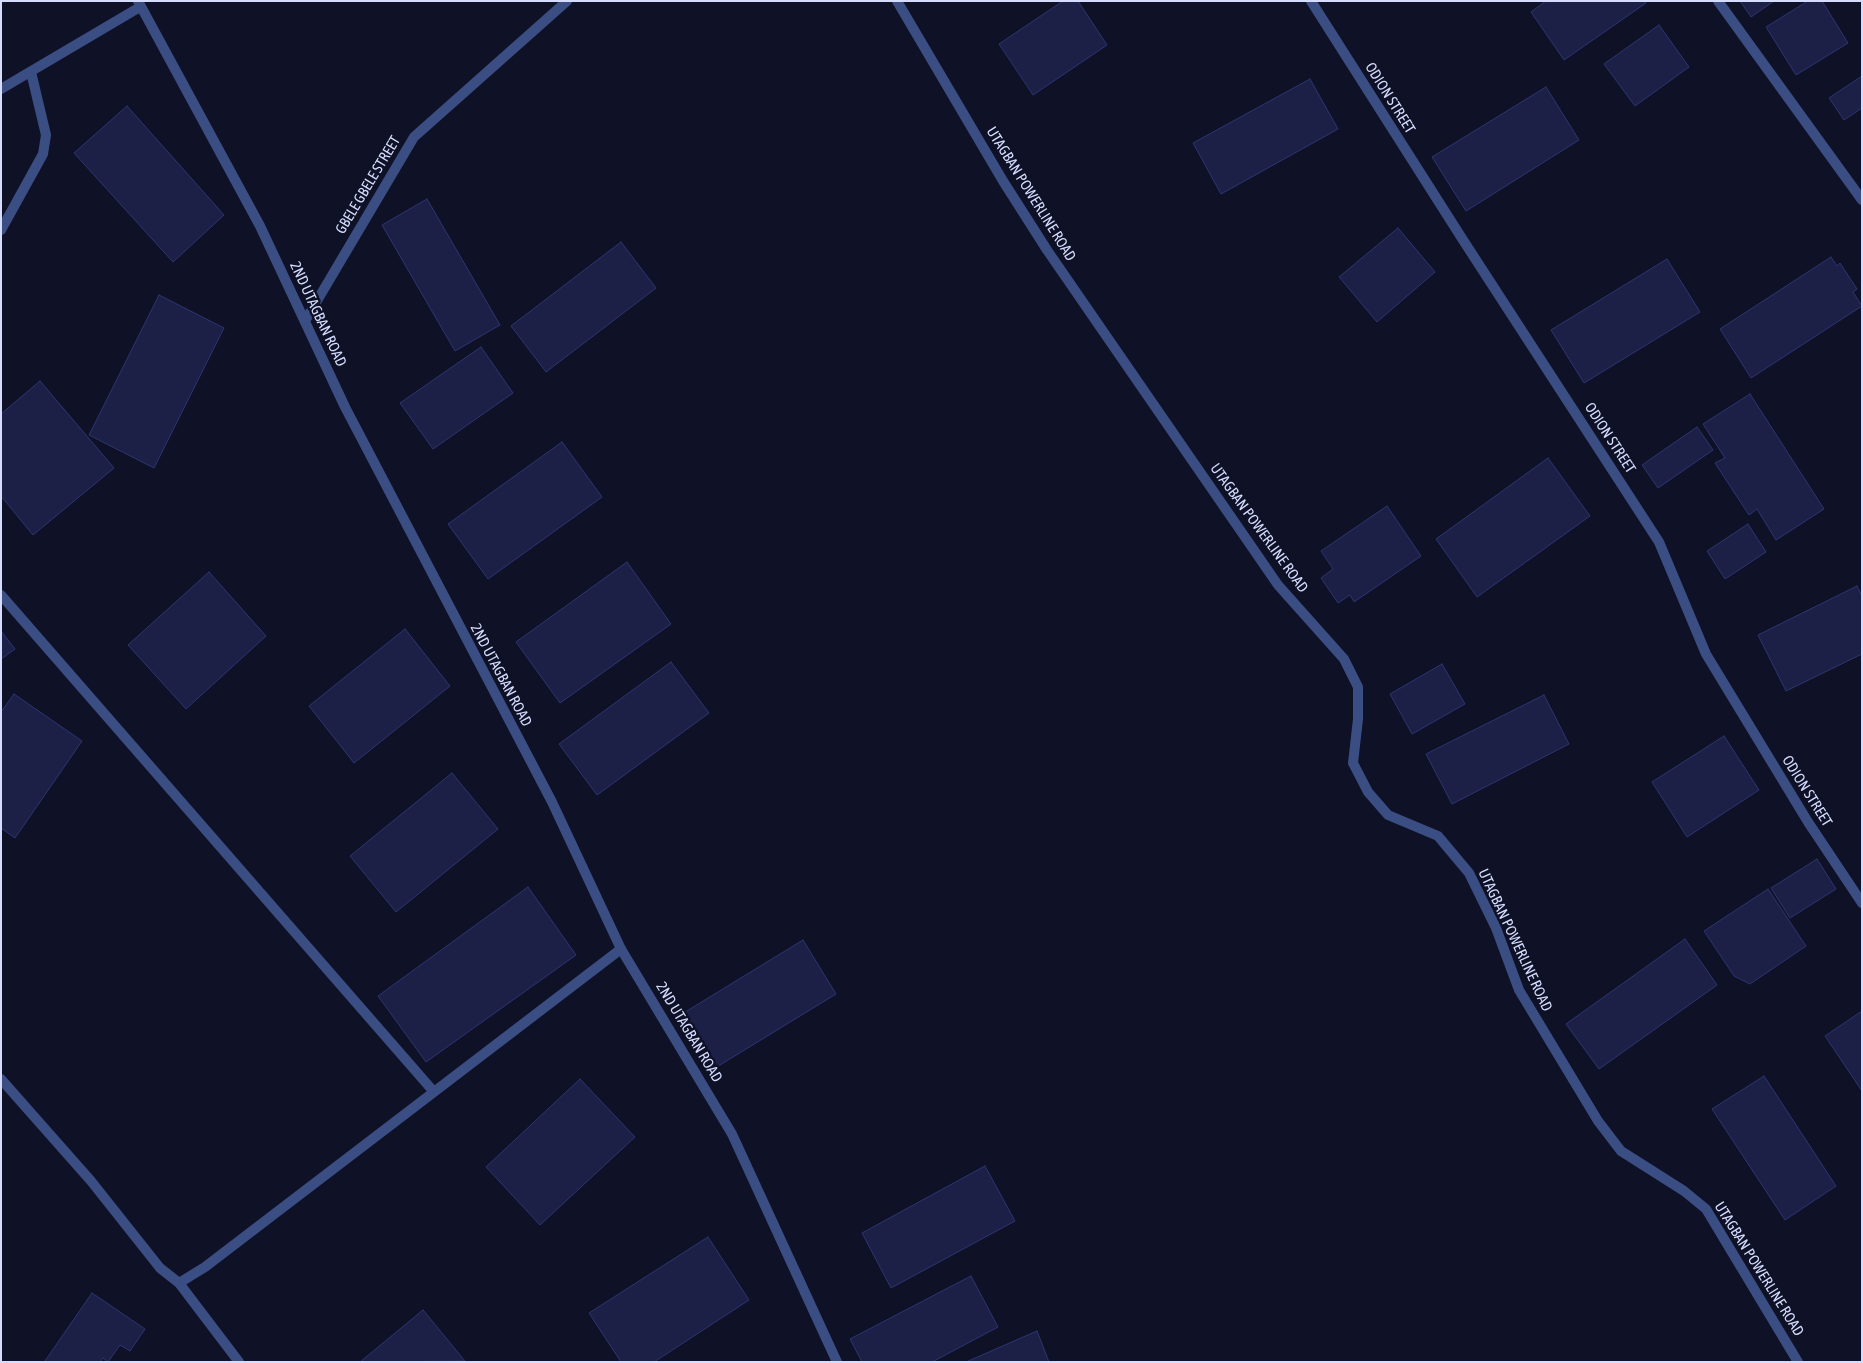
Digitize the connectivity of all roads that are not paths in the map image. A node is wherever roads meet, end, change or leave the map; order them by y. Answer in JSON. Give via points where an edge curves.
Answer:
{"nodes":[{"id":1,"x":567,"y":1,"type":"edge"},
{"id":2,"x":898,"y":1,"type":"edge"},
{"id":3,"x":1311,"y":1,"type":"edge"},
{"id":4,"x":1718,"y":1,"type":"edge"},
{"id":5,"x":139,"y":4,"type":"edge"},
{"id":6,"x":31,"y":72,"type":"junction"},
{"id":7,"x":1,"y":89,"type":"edge"},
{"id":8,"x":1862,"y":200,"type":"edge"},
{"id":9,"x":1,"y":230,"type":"edge"},
{"id":10,"x":305,"y":321,"type":"junction"},
{"id":11,"x":1,"y":595,"type":"edge"},
{"id":12,"x":1862,"y":903,"type":"edge"},
{"id":13,"x":622,"y":949,"type":"junction"},
{"id":14,"x":1,"y":1079,"type":"edge"},
{"id":15,"x":434,"y":1092,"type":"junction"},
{"id":16,"x":179,"y":1283,"type":"junction"},
{"id":17,"x":239,"y":1362,"type":"edge"},
{"id":18,"x":837,"y":1362,"type":"edge"},
{"id":19,"x":1798,"y":1362,"type":"edge"}],
"edges":[{"from":1,"to":10,"type":"street","name":"GBELE GBELE STREET","via":[[414,137]]},
{"from":2,"to":19,"type":"street","name":"UTAGBAN POWERLINE ROAD","via":[[1047,250],[1278,585],[1344,659],[1358,686],[1353,764],[1368,792],[1388,815],[1438,836],[1469,873],[1496,928],[1519,990],[1598,1121],[1621,1151],[1706,1209]]},
{"from":3,"to":12,"type":"street","name":"ODION STREET","via":[[1659,542],[1706,654],[1808,822]]},
{"from":4,"to":8,"type":"street"},
{"from":5,"to":6,"type":"street"},
{"from":5,"to":10,"type":"street","name":"2ND UTAGBAN ROAD","via":[[260,226]]},
{"from":6,"to":7,"type":"street"},
{"from":6,"to":9,"type":"street","via":[[46,136],[43,154]]},
{"from":10,"to":13,"type":"street","name":"2ND UTAGBAN ROAD","via":[[345,407],[552,802]]},
{"from":11,"to":15,"type":"street"},
{"from":13,"to":15,"type":"street"},
{"from":13,"to":18,"type":"street","name":"2ND UTAGBAN ROAD","via":[[732,1134]]},
{"from":14,"to":16,"type":"street","via":[[91,1182],[160,1268]]},
{"from":15,"to":16,"type":"street","via":[[205,1267]]},
{"from":16,"to":17,"type":"street"}]}
